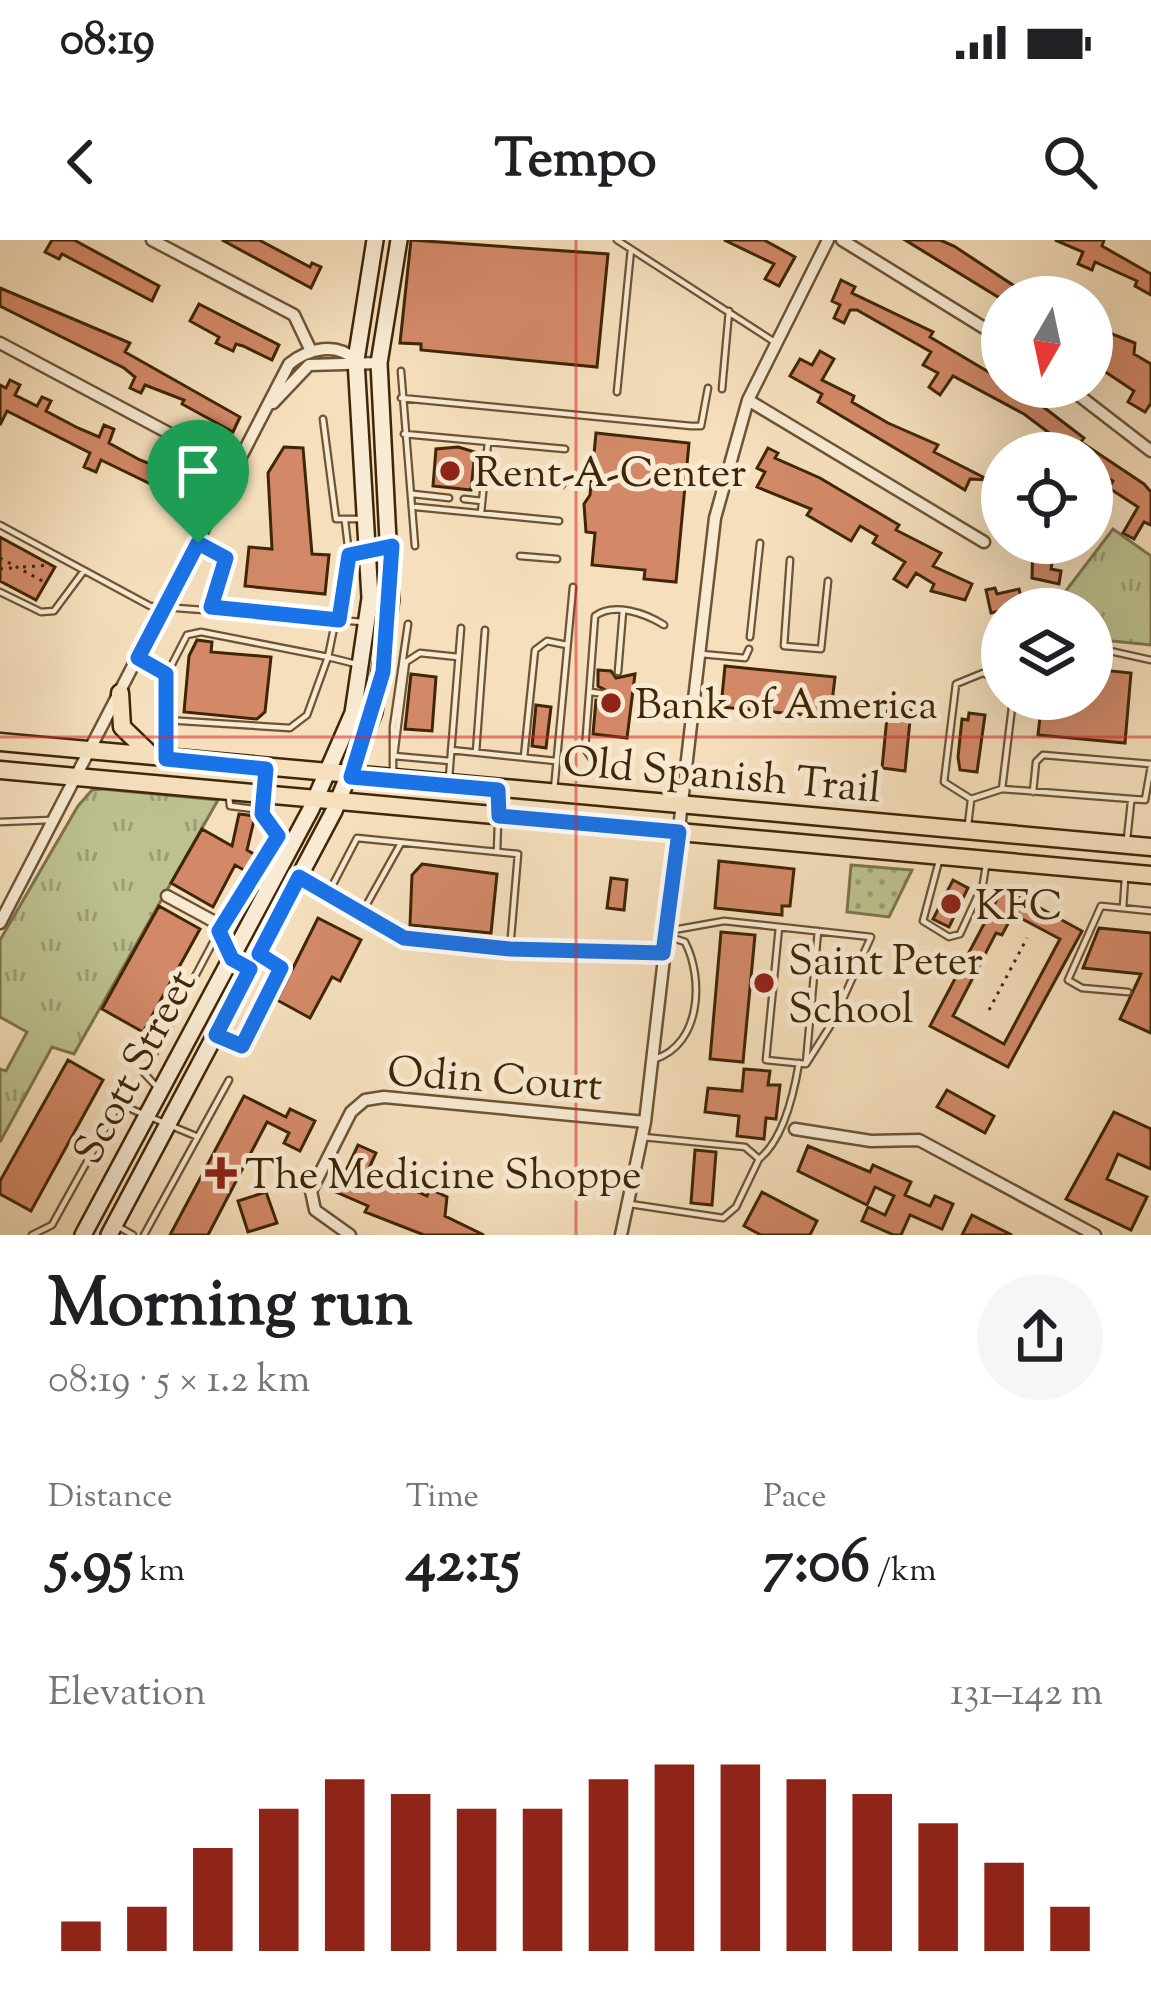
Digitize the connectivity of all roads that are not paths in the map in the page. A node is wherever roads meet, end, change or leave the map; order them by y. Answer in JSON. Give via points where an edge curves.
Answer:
{"nodes":[{"id":1,"x":152,"y":240,"type":"edge"},
{"id":2,"x":375,"y":240,"type":"edge"},
{"id":3,"x":399,"y":240,"type":"edge"},
{"id":4,"x":617,"y":240,"type":"edge"},
{"id":5,"x":828,"y":240,"type":"edge"},
{"id":6,"x":842,"y":240,"type":"edge"},
{"id":7,"x":631,"y":249,"type":"junction"},
{"id":8,"x":730,"y":311,"type":"junction"},
{"id":9,"x":981,"y":326,"type":"edge"},
{"id":10,"x":774,"y":341,"type":"junction"},
{"id":11,"x":0,"y":344,"type":"edge"},
{"id":12,"x":311,"y":351,"type":"junction"},
{"id":13,"x":356,"y":360,"type":"junction"},
{"id":14,"x":379,"y":363,"type":"junction"},
{"id":15,"x":401,"y":371,"type":"dead end"},
{"id":16,"x":708,"y":388,"type":"dead end"},
{"id":17,"x":722,"y":388,"type":"dead end"},
{"id":18,"x":617,"y":392,"type":"dead end"},
{"id":19,"x":401,"y":398,"type":"junction"},
{"id":20,"x":748,"y":400,"type":"junction"},
{"id":21,"x":273,"y":403,"type":"junction"},
{"id":22,"x":1095,"y":408,"type":"edge"},
{"id":23,"x":323,"y":419,"type":"dead end"},
{"id":24,"x":404,"y":434,"type":"junction"},
{"id":25,"x":488,"y":442,"type":"junction"},
{"id":26,"x":565,"y":449,"type":"dead end"},
{"id":27,"x":1151,"y":451,"type":"edge"},
{"id":28,"x":236,"y":470,"type":"junction"},
{"id":29,"x":485,"y":477,"type":"junction"},
{"id":30,"x":562,"y":485,"type":"dead end"},
{"id":31,"x":413,"y":494,"type":"junction"},
{"id":32,"x":449,"y":498,"type":"dead end"},
{"id":33,"x":464,"y":499,"type":"dead end"},
{"id":34,"x":483,"y":501,"type":"junction"},
{"id":35,"x":416,"y":507,"type":"junction"},
{"id":36,"x":482,"y":513,"type":"junction"},
{"id":37,"x":368,"y":518,"type":"junction"},
{"id":38,"x":345,"y":521,"type":"junction"},
{"id":39,"x":560,"y":521,"type":"dead end"},
{"id":40,"x":0,"y":525,"type":"edge"},
{"id":41,"x":981,"y":540,"type":"edge"},
{"id":42,"x":198,"y":543,"type":"junction"},
{"id":43,"x":760,"y":543,"type":"dead end"},
{"id":44,"x":392,"y":546,"type":"junction"},
{"id":45,"x":415,"y":546,"type":"dead end"},
{"id":46,"x":370,"y":553,"type":"junction"},
{"id":47,"x":349,"y":555,"type":"junction"},
{"id":48,"x":520,"y":556,"type":"dead end"},
{"id":49,"x":556,"y":559,"type":"dead end"},
{"id":50,"x":790,"y":560,"type":"dead end"},
{"id":51,"x":83,"y":572,"type":"junction"},
{"id":52,"x":828,"y":581,"type":"dead end"},
{"id":53,"x":573,"y":587,"type":"dead end"},
{"id":54,"x":0,"y":592,"type":"edge"},
{"id":55,"x":211,"y":607,"type":"junction"},
{"id":56,"x":165,"y":608,"type":"junction"},
{"id":57,"x":623,"y":611,"type":"junction"},
{"id":58,"x":339,"y":620,"type":"junction"},
{"id":59,"x":368,"y":623,"type":"junction"},
{"id":60,"x":408,"y":624,"type":"dead end"},
{"id":61,"x":664,"y":625,"type":"dead end"},
{"id":62,"x":461,"y":628,"type":"dead end"},
{"id":63,"x":485,"y":630,"type":"dead end"},
{"id":64,"x":750,"y":637,"type":"dead end"},
{"id":65,"x":568,"y":645,"type":"junction"},
{"id":66,"x":749,"y":649,"type":"dead end"},
{"id":67,"x":1113,"y":651,"type":"edge"},
{"id":68,"x":700,"y":654,"type":"junction"},
{"id":69,"x":328,"y":657,"type":"junction"},
{"id":70,"x":458,"y":657,"type":"junction"},
{"id":71,"x":138,"y":658,"type":"junction"},
{"id":72,"x":1151,"y":659,"type":"edge"},
{"id":73,"x":363,"y":666,"type":"junction"},
{"id":74,"x":618,"y":672,"type":"dead end"},
{"id":75,"x":166,"y":674,"type":"junction"},
{"id":76,"x":981,"y":675,"type":"edge"},
{"id":77,"x":590,"y":692,"type":"junction"},
{"id":78,"x":120,"y":693,"type":"junction"},
{"id":79,"x":606,"y":694,"type":"dead end"},
{"id":80,"x":166,"y":720,"type":"junction"},
{"id":81,"x":1010,"y":720,"type":"edge"},
{"id":82,"x":0,"y":742,"type":"edge"},
{"id":83,"x":451,"y":750,"type":"junction"},
{"id":84,"x":90,"y":751,"type":"junction"},
{"id":85,"x":476,"y":752,"type":"junction"},
{"id":86,"x":394,"y":756,"type":"junction"},
{"id":87,"x":524,"y":757,"type":"junction"},
{"id":88,"x":162,"y":758,"type":"junction"},
{"id":89,"x":451,"y":761,"type":"junction"},
{"id":90,"x":556,"y":761,"type":"junction"},
{"id":91,"x":595,"y":763,"type":"dead end"},
{"id":92,"x":1151,"y":765,"type":"edge"},
{"id":93,"x":266,"y":769,"type":"junction"},
{"id":94,"x":0,"y":770,"type":"edge"},
{"id":95,"x":328,"y":775,"type":"junction"},
{"id":96,"x":76,"y":776,"type":"junction"},
{"id":97,"x":351,"y":777,"type":"junction"},
{"id":98,"x":393,"y":781,"type":"junction"},
{"id":99,"x":448,"y":786,"type":"junction"},
{"id":100,"x":1002,"y":789,"type":"junction"},
{"id":101,"x":498,"y":790,"type":"junction"},
{"id":102,"x":1033,"y":792,"type":"junction"},
{"id":103,"x":553,"y":795,"type":"junction"},
{"id":104,"x":316,"y":799,"type":"junction"},
{"id":105,"x":971,"y":799,"type":"junction"},
{"id":106,"x":262,"y":802,"type":"junction"},
{"id":107,"x":339,"y":802,"type":"junction"},
{"id":108,"x":1131,"y":802,"type":"junction"},
{"id":109,"x":1148,"y":804,"type":"edge"},
{"id":110,"x":681,"y":806,"type":"junction"},
{"id":111,"x":499,"y":816,"type":"junction"},
{"id":112,"x":56,"y":820,"type":"junction"},
{"id":113,"x":0,"y":822,"type":"edge"},
{"id":114,"x":905,"y":825,"type":"junction"},
{"id":115,"x":968,"y":830,"type":"junction"},
{"id":116,"x":679,"y":832,"type":"junction"},
{"id":117,"x":1044,"y":838,"type":"junction"},
{"id":118,"x":285,"y":840,"type":"junction"},
{"id":119,"x":401,"y":843,"type":"junction"},
{"id":120,"x":1127,"y":844,"type":"junction"},
{"id":121,"x":1151,"y":847,"type":"edge"},
{"id":122,"x":497,"y":852,"type":"junction"},
{"id":123,"x":901,"y":852,"type":"junction"},
{"id":124,"x":939,"y":856,"type":"junction"},
{"id":125,"x":987,"y":859,"type":"junction"},
{"id":126,"x":1040,"y":864,"type":"junction"},
{"id":127,"x":1125,"y":872,"type":"junction"},
{"id":128,"x":1151,"y":875,"type":"edge"},
{"id":129,"x":299,"y":877,"type":"junction"},
{"id":130,"x":260,"y":888,"type":"junction"},
{"id":131,"x":328,"y":894,"type":"junction"},
{"id":132,"x":167,"y":896,"type":"dead end"},
{"id":133,"x":1123,"y":908,"type":"junction"},
{"id":134,"x":1151,"y":911,"type":"edge"},
{"id":135,"x":362,"y":913,"type":"junction"},
{"id":136,"x":0,"y":923,"type":"edge"},
{"id":137,"x":779,"y":927,"type":"junction"},
{"id":138,"x":219,"y":931,"type":"junction"},
{"id":139,"x":818,"y":931,"type":"junction"},
{"id":140,"x":666,"y":933,"type":"junction"},
{"id":141,"x":510,"y":949,"type":"junction"},
{"id":142,"x":663,"y":953,"type":"junction"},
{"id":143,"x":232,"y":959,"type":"junction"},
{"id":144,"x":255,"y":961,"type":"junction"},
{"id":145,"x":1128,"y":992,"type":"dead end"},
{"id":146,"x":216,"y":1035,"type":"junction"},
{"id":147,"x":650,"y":1061,"type":"junction"},
{"id":148,"x":802,"y":1064,"type":"junction"},
{"id":149,"x":229,"y":1080,"type":"dead end"},
{"id":150,"x":162,"y":1089,"type":"junction"},
{"id":151,"x":146,"y":1118,"type":"junction"},
{"id":152,"x":170,"y":1121,"type":"junction"},
{"id":153,"x":645,"y":1122,"type":"junction"},
{"id":154,"x":779,"y":1126,"type":"junction"},
{"id":155,"x":795,"y":1129,"type":"joint"},
{"id":156,"x":198,"y":1137,"type":"junction"},
{"id":157,"x":643,"y":1137,"type":"junction"},
{"id":158,"x":759,"y":1159,"type":"junction"},
{"id":159,"x":630,"y":1204,"type":"junction"},
{"id":160,"x":112,"y":1230,"type":"edge"},
{"id":161,"x":32,"y":1235,"type":"edge"},
{"id":162,"x":83,"y":1235,"type":"edge"},
{"id":163,"x":133,"y":1235,"type":"edge"},
{"id":164,"x":144,"y":1235,"type":"edge"},
{"id":165,"x":350,"y":1235,"type":"edge"},
{"id":166,"x":621,"y":1235,"type":"edge"},
{"id":167,"x":1095,"y":1235,"type":"edge"}],
"edges":[{"from":1,"to":12,"type":"street","via":[[294,315]]},
{"from":2,"to":13,"type":"main road","name":"Scott Street"},
{"from":3,"to":14,"type":"main road","name":"Scott Street"},
{"from":4,"to":7,"type":"lane"},
{"from":5,"to":10,"type":"street"},
{"from":6,"to":9,"type":"street"},
{"from":7,"to":8,"type":"lane"},
{"from":7,"to":18,"type":"lane"},
{"from":8,"to":10,"type":"lane"},
{"from":8,"to":17,"type":"lane"},
{"from":10,"to":20,"type":"street"},
{"from":11,"to":28,"type":"street"},
{"from":12,"to":13,"type":"street","via":[[345,350]]},
{"from":12,"to":21,"type":"street","via":[[289,364]]},
{"from":13,"to":14,"type":"street"},
{"from":13,"to":21,"type":"street","via":[[309,365]]},
{"from":13,"to":37,"type":"main road","name":"Scott Street"},
{"from":14,"to":44,"type":"main road","name":"Scott Street"},
{"from":15,"to":19,"type":"lane"},
{"from":16,"to":19,"type":"lane","via":[[700,426]]},
{"from":19,"to":24,"type":"lane"},
{"from":20,"to":41,"type":"street"},
{"from":20,"to":68,"type":"street","via":[[715,518]]},
{"from":21,"to":28,"type":"street"},
{"from":22,"to":27,"type":"street"},
{"from":23,"to":38,"type":"lane","via":[[333,508]]},
{"from":24,"to":25,"type":"lane"},
{"from":24,"to":31,"type":"lane"},
{"from":25,"to":26,"type":"lane"},
{"from":25,"to":29,"type":"lane"},
{"from":28,"to":42,"type":"street"},
{"from":29,"to":30,"type":"lane"},
{"from":29,"to":34,"type":"lane"},
{"from":31,"to":32,"type":"lane"},
{"from":31,"to":35,"type":"lane"},
{"from":33,"to":34,"type":"lane"},
{"from":34,"to":36,"type":"lane"},
{"from":35,"to":36,"type":"lane"},
{"from":35,"to":45,"type":"lane"},
{"from":36,"to":39,"type":"lane"},
{"from":37,"to":38,"type":"lane"},
{"from":37,"to":46,"type":"main road","name":"Scott Street"},
{"from":38,"to":47,"type":"lane"},
{"from":40,"to":51,"type":"lane"},
{"from":42,"to":55,"type":"lane","via":[[226,558]]},
{"from":42,"to":56,"type":"street"},
{"from":43,"to":64,"type":"lane"},
{"from":44,"to":46,"type":"main road"},
{"from":44,"to":97,"type":"main road","name":"Scott Street","via":[[383,672]]},
{"from":46,"to":47,"type":"lane"},
{"from":46,"to":59,"type":"main road","name":"Scott Street"},
{"from":47,"to":58,"type":"lane"},
{"from":48,"to":49,"type":"lane"},
{"from":50,"to":52,"type":"lane","via":[[784,646],[821,649]]},
{"from":51,"to":54,"type":"lane","via":[[54,611]]},
{"from":51,"to":56,"type":"lane"},
{"from":53,"to":65,"type":"lane"},
{"from":55,"to":56,"type":"lane"},
{"from":55,"to":58,"type":"lane"},
{"from":56,"to":71,"type":"street"},
{"from":57,"to":61,"type":"lane"},
{"from":57,"to":74,"type":"lane"},
{"from":57,"to":77,"type":"lane","via":[[596,616]]},
{"from":58,"to":59,"type":"lane"},
{"from":58,"to":69,"type":"lane"},
{"from":59,"to":73,"type":"main road","name":"Scott Street"},
{"from":60,"to":86,"type":"lane"},
{"from":62,"to":70,"type":"lane"},
{"from":63,"to":85,"type":"lane"},
{"from":65,"to":87,"type":"lane","via":[[547,641],[535,650]]},
{"from":65,"to":90,"type":"lane"},
{"from":66,"to":68,"type":"lane","via":[[745,658]]},
{"from":67,"to":72,"type":"lane"},
{"from":68,"to":110,"type":"street"},
{"from":69,"to":73,"type":"lane"},
{"from":69,"to":75,"type":"lane","via":[[201,632],[179,642]]},
{"from":69,"to":80,"type":"lane","via":[[308,715],[290,728]]},
{"from":70,"to":83,"type":"lane"},
{"from":70,"to":86,"type":"lane","via":[[421,653],[406,662]]},
{"from":71,"to":75,"type":"lane"},
{"from":71,"to":78,"type":"street"},
{"from":73,"to":95,"type":"main road","name":"Scott Street"},
{"from":75,"to":80,"type":"lane"},
{"from":76,"to":105,"type":"lane","via":[[956,684],[944,782]]},
{"from":77,"to":79,"type":"lane"},
{"from":77,"to":91,"type":"lane","via":[[585,748]]},
{"from":78,"to":84,"type":"street"},
{"from":78,"to":88,"type":"main road","via":[[127,737]]},
{"from":80,"to":88,"type":"lane"},
{"from":81,"to":100,"type":"lane"},
{"from":82,"to":84,"type":"main road","name":"Old Spanish Trail"},
{"from":83,"to":85,"type":"lane"},
{"from":83,"to":89,"type":"lane"},
{"from":84,"to":88,"type":"main road","name":"Old Spanish Trail"},
{"from":84,"to":96,"type":"street"},
{"from":85,"to":87,"type":"lane"},
{"from":86,"to":89,"type":"lane"},
{"from":86,"to":98,"type":"lane"},
{"from":87,"to":90,"type":"lane"},
{"from":88,"to":93,"type":"main road","name":"Old Spanish Trail"},
{"from":89,"to":99,"type":"lane"},
{"from":90,"to":103,"type":"lane"},
{"from":92,"to":102,"type":"lane","via":[[1043,755]]},
{"from":92,"to":109,"type":"lane"},
{"from":93,"to":95,"type":"main road","name":"Old Spanish Trail"},
{"from":93,"to":106,"type":"lane"},
{"from":94,"to":96,"type":"main road","name":"Old Spanish Trail"},
{"from":95,"to":97,"type":"main road","name":"Old Spanish Trail"},
{"from":95,"to":104,"type":"main road","name":"Scott Street"},
{"from":96,"to":106,"type":"main road","name":"Old Spanish Trail","via":[[230,791]]},
{"from":96,"to":112,"type":"street"},
{"from":97,"to":98,"type":"main road","name":"Old Spanish Trail"},
{"from":97,"to":107,"type":"main road","name":"Scott Street"},
{"from":98,"to":99,"type":"main road","name":"Old Spanish Trail"},
{"from":99,"to":101,"type":"main road","name":"Old Spanish Trail"},
{"from":100,"to":102,"type":"lane"},
{"from":100,"to":105,"type":"lane"},
{"from":101,"to":103,"type":"main road","name":"Old Spanish Trail"},
{"from":101,"to":111,"type":"main road"},
{"from":102,"to":108,"type":"lane"},
{"from":103,"to":110,"type":"main road","name":"Old Spanish Trail"},
{"from":104,"to":106,"type":"main road","name":"Old Spanish Trail"},
{"from":104,"to":107,"type":"main road","name":"Old Spanish Trail"},
{"from":104,"to":118,"type":"main road","name":"Scott Street"},
{"from":105,"to":115,"type":"lane"},
{"from":106,"to":118,"type":"lane"},
{"from":107,"to":111,"type":"main road","name":"Old Spanish Trail"},
{"from":107,"to":129,"type":"main road","name":"Scott Street"},
{"from":108,"to":109,"type":"lane"},
{"from":108,"to":120,"type":"lane"},
{"from":110,"to":114,"type":"main road","name":"Old Spanish Trail"},
{"from":110,"to":116,"type":"street"},
{"from":111,"to":116,"type":"main road","name":"Old Spanish Trail"},
{"from":111,"to":122,"type":"lane"},
{"from":112,"to":113,"type":"lane"},
{"from":112,"to":136,"type":"street"},
{"from":114,"to":115,"type":"main road","name":"Old Spanish Trail"},
{"from":114,"to":123,"type":"main road"},
{"from":115,"to":117,"type":"main road","name":"Old Spanish Trail"},
{"from":116,"to":123,"type":"main road","name":"Old Spanish Trail"},
{"from":116,"to":140,"type":"street"},
{"from":117,"to":120,"type":"main road","name":"Old Spanish Trail"},
{"from":117,"to":126,"type":"main road"},
{"from":118,"to":130,"type":"main road","name":"Scott Street"},
{"from":119,"to":122,"type":"lane"},
{"from":119,"to":131,"type":"lane","via":[[357,838]]},
{"from":119,"to":135,"type":"lane"},
{"from":120,"to":121,"type":"main road","name":"Old Spanish Trail"},
{"from":120,"to":127,"type":"main road"},
{"from":122,"to":141,"type":"lane","via":[[518,854]]},
{"from":123,"to":124,"type":"main road","name":"Old Spanish Trail"},
{"from":124,"to":125,"type":"main road","name":"Old Spanish Trail"},
{"from":124,"to":125,"type":"lane","via":[[923,921],[950,937],[960,934]]},
{"from":125,"to":126,"type":"main road","name":"Old Spanish Trail"},
{"from":126,"to":127,"type":"main road","name":"Old Spanish Trail"},
{"from":127,"to":128,"type":"main road","name":"Old Spanish Trail"},
{"from":127,"to":133,"type":"lane"},
{"from":129,"to":131,"type":"lane"},
{"from":129,"to":144,"type":"main road","name":"Scott Street"},
{"from":130,"to":138,"type":"lane"},
{"from":130,"to":143,"type":"main road","name":"Scott Street"},
{"from":131,"to":135,"type":"lane"},
{"from":132,"to":138,"type":"street"},
{"from":133,"to":134,"type":"lane"},
{"from":133,"to":145,"type":"lane","via":[[1101,906],[1069,980]]},
{"from":135,"to":141,"type":"lane","via":[[404,938]]},
{"from":137,"to":139,"type":"lane"},
{"from":137,"to":140,"type":"lane","via":[[708,920]]},
{"from":137,"to":148,"type":"lane","via":[[766,1060]]},
{"from":138,"to":143,"type":"street"},
{"from":138,"to":150,"type":"lane","via":[[144,1073]]},
{"from":139,"to":148,"type":"lane"},
{"from":139,"to":148,"type":"lane","via":[[871,937],[832,1023]]},
{"from":140,"to":142,"type":"street"},
{"from":140,"to":147,"type":"lane","via":[[685,942],[694,959],[696,1003],[680,1043]]},
{"from":141,"to":142,"type":"lane"},
{"from":142,"to":147,"type":"street"},
{"from":143,"to":144,"type":"main road"},
{"from":143,"to":150,"type":"main road","name":"Scott Street"},
{"from":144,"to":146,"type":"main road","name":"Scott Street"},
{"from":144,"to":146,"type":"lane","via":[[281,968],[242,1046]]},
{"from":146,"to":152,"type":"main road","name":"Scott Street"},
{"from":147,"to":153,"type":"street"},
{"from":148,"to":154,"type":"lane"},
{"from":149,"to":156,"type":"lane"},
{"from":150,"to":151,"type":"main road","name":"Scott Street"},
{"from":151,"to":152,"type":"lane"},
{"from":151,"to":161,"type":"lane","via":[[119,1104],[52,1225]]},
{"from":151,"to":162,"type":"main road","name":"Scott Street"},
{"from":152,"to":156,"type":"lane"},
{"from":152,"to":160,"type":"main road","name":"Scott Street"},
{"from":153,"to":157,"type":"street"},
{"from":153,"to":165,"type":"street","name":"Odin Court","via":[[365,1100],[311,1191],[315,1210]]},
{"from":154,"to":155,"type":"lane"},
{"from":154,"to":158,"type":"lane"},
{"from":155,"to":167,"type":"street","via":[[919,1140]]},
{"from":156,"to":164,"type":"lane"},
{"from":157,"to":158,"type":"lane","via":[[749,1148]]},
{"from":157,"to":159,"type":"street"},
{"from":158,"to":159,"type":"lane","via":[[723,1218]]},
{"from":159,"to":166,"type":"street"},
{"from":160,"to":163,"type":"lane"}]}
